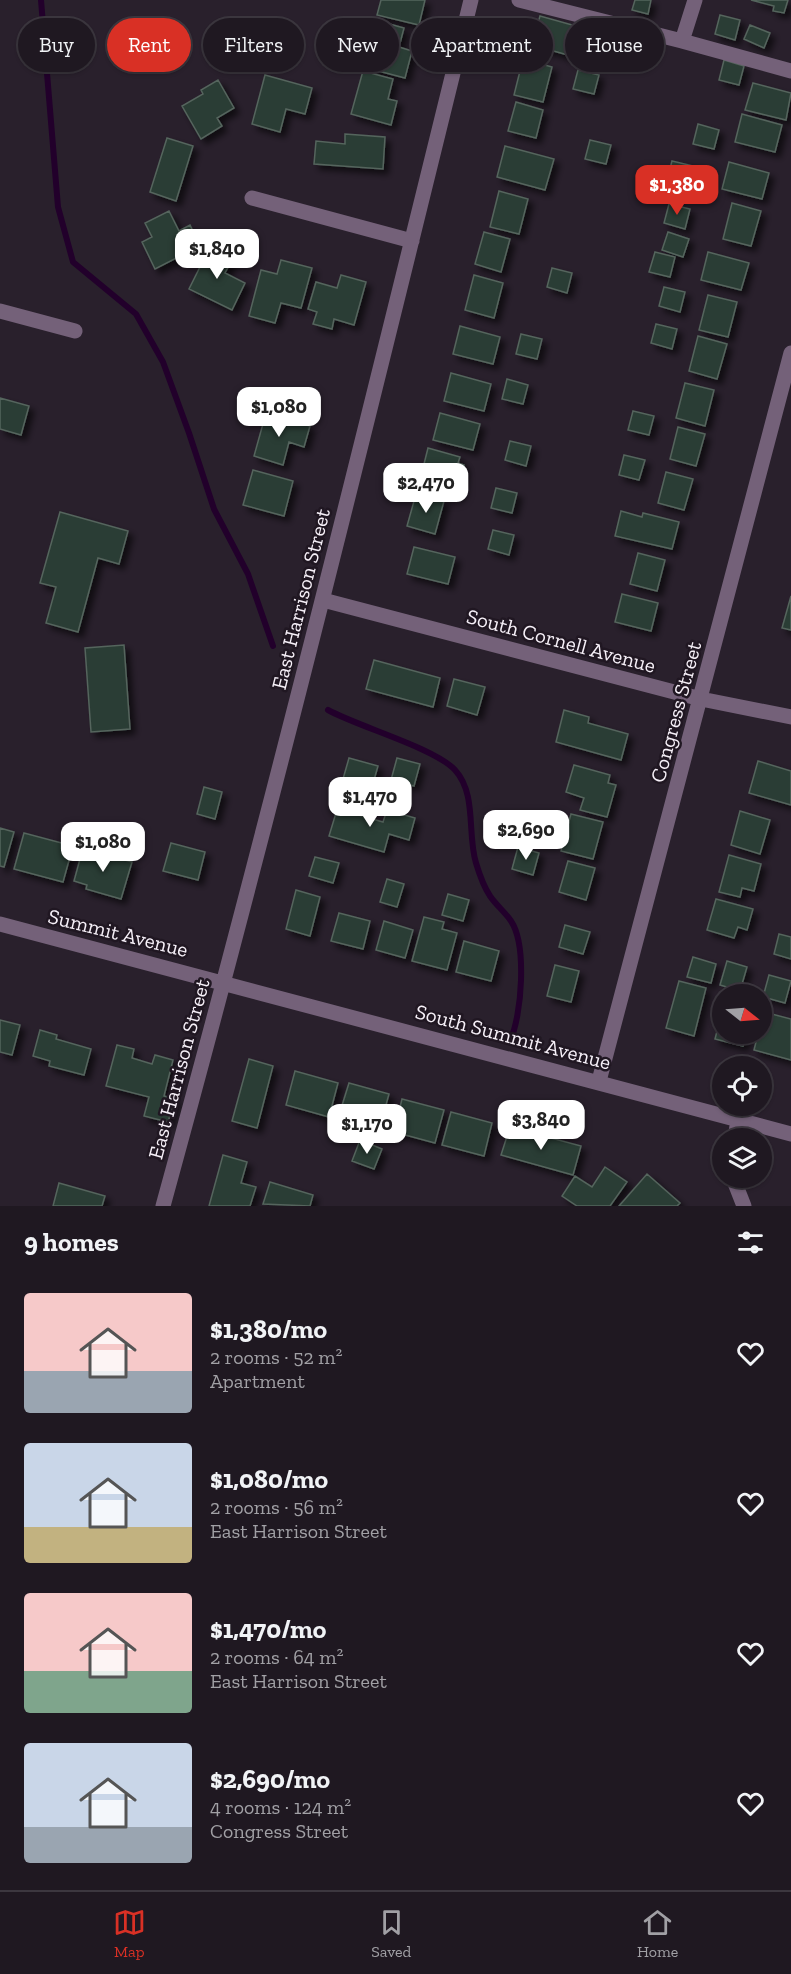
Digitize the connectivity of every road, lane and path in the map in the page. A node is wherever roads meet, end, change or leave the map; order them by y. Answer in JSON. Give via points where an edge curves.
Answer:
{"nodes":[{"id":1,"x":471,"y":0,"type":"edge"},
{"id":2,"x":519,"y":0,"type":"edge"},
{"id":3,"x":695,"y":0,"type":"edge"},
{"id":4,"x":682,"y":40,"type":"junction"},
{"id":5,"x":791,"y":71,"type":"edge"},
{"id":6,"x":252,"y":198,"type":"dead end"},
{"id":7,"x":412,"y":241,"type":"junction"},
{"id":8,"x":0,"y":311,"type":"edge"},
{"id":9,"x":75,"y":331,"type":"dead end"},
{"id":10,"x":791,"y":352,"type":"edge"},
{"id":11,"x":322,"y":600,"type":"junction"},
{"id":12,"x":701,"y":699,"type":"junction"},
{"id":13,"x":791,"y":717,"type":"edge"},
{"id":14,"x":0,"y":924,"type":"edge"},
{"id":15,"x":225,"y":982,"type":"junction"},
{"id":16,"x":599,"y":1081,"type":"junction"},
{"id":17,"x":738,"y":1120,"type":"junction"},
{"id":18,"x":737,"y":1128,"type":"edge"},
{"id":19,"x":791,"y":1134,"type":"edge"},
{"id":20,"x":737,"y":1188,"type":"edge"},
{"id":21,"x":163,"y":1206,"type":"edge"},
{"id":22,"x":744,"y":1206,"type":"edge"}],
"edges":[{"from":1,"to":7,"type":"street","name":"East Harrison Street"},
{"from":2,"to":4,"type":"street"},
{"from":3,"to":4,"type":"street"},
{"from":4,"to":5,"type":"street"},
{"from":6,"to":7,"type":"street"},
{"from":7,"to":11,"type":"street","name":"East Harrison Street"},
{"from":8,"to":9,"type":"street"},
{"from":10,"to":12,"type":"street","name":"Congress Street"},
{"from":11,"to":12,"type":"street","name":"South Cornell Avenue"},
{"from":11,"to":15,"type":"street","name":"East Harrison Street"},
{"from":12,"to":13,"type":"street","name":"South Cornell Avenue"},
{"from":12,"to":16,"type":"street","name":"Congress Street"},
{"from":14,"to":15,"type":"street","name":"Summit Avenue"},
{"from":15,"to":16,"type":"street","name":"South Summit Avenue"},
{"from":15,"to":21,"type":"street","name":"East Harrison Street"},
{"from":16,"to":17,"type":"street","name":"South Summit Avenue"},
{"from":17,"to":18,"type":"street"},
{"from":17,"to":19,"type":"street","name":"South Summit Avenue"},
{"from":20,"to":22,"type":"street"}]}
